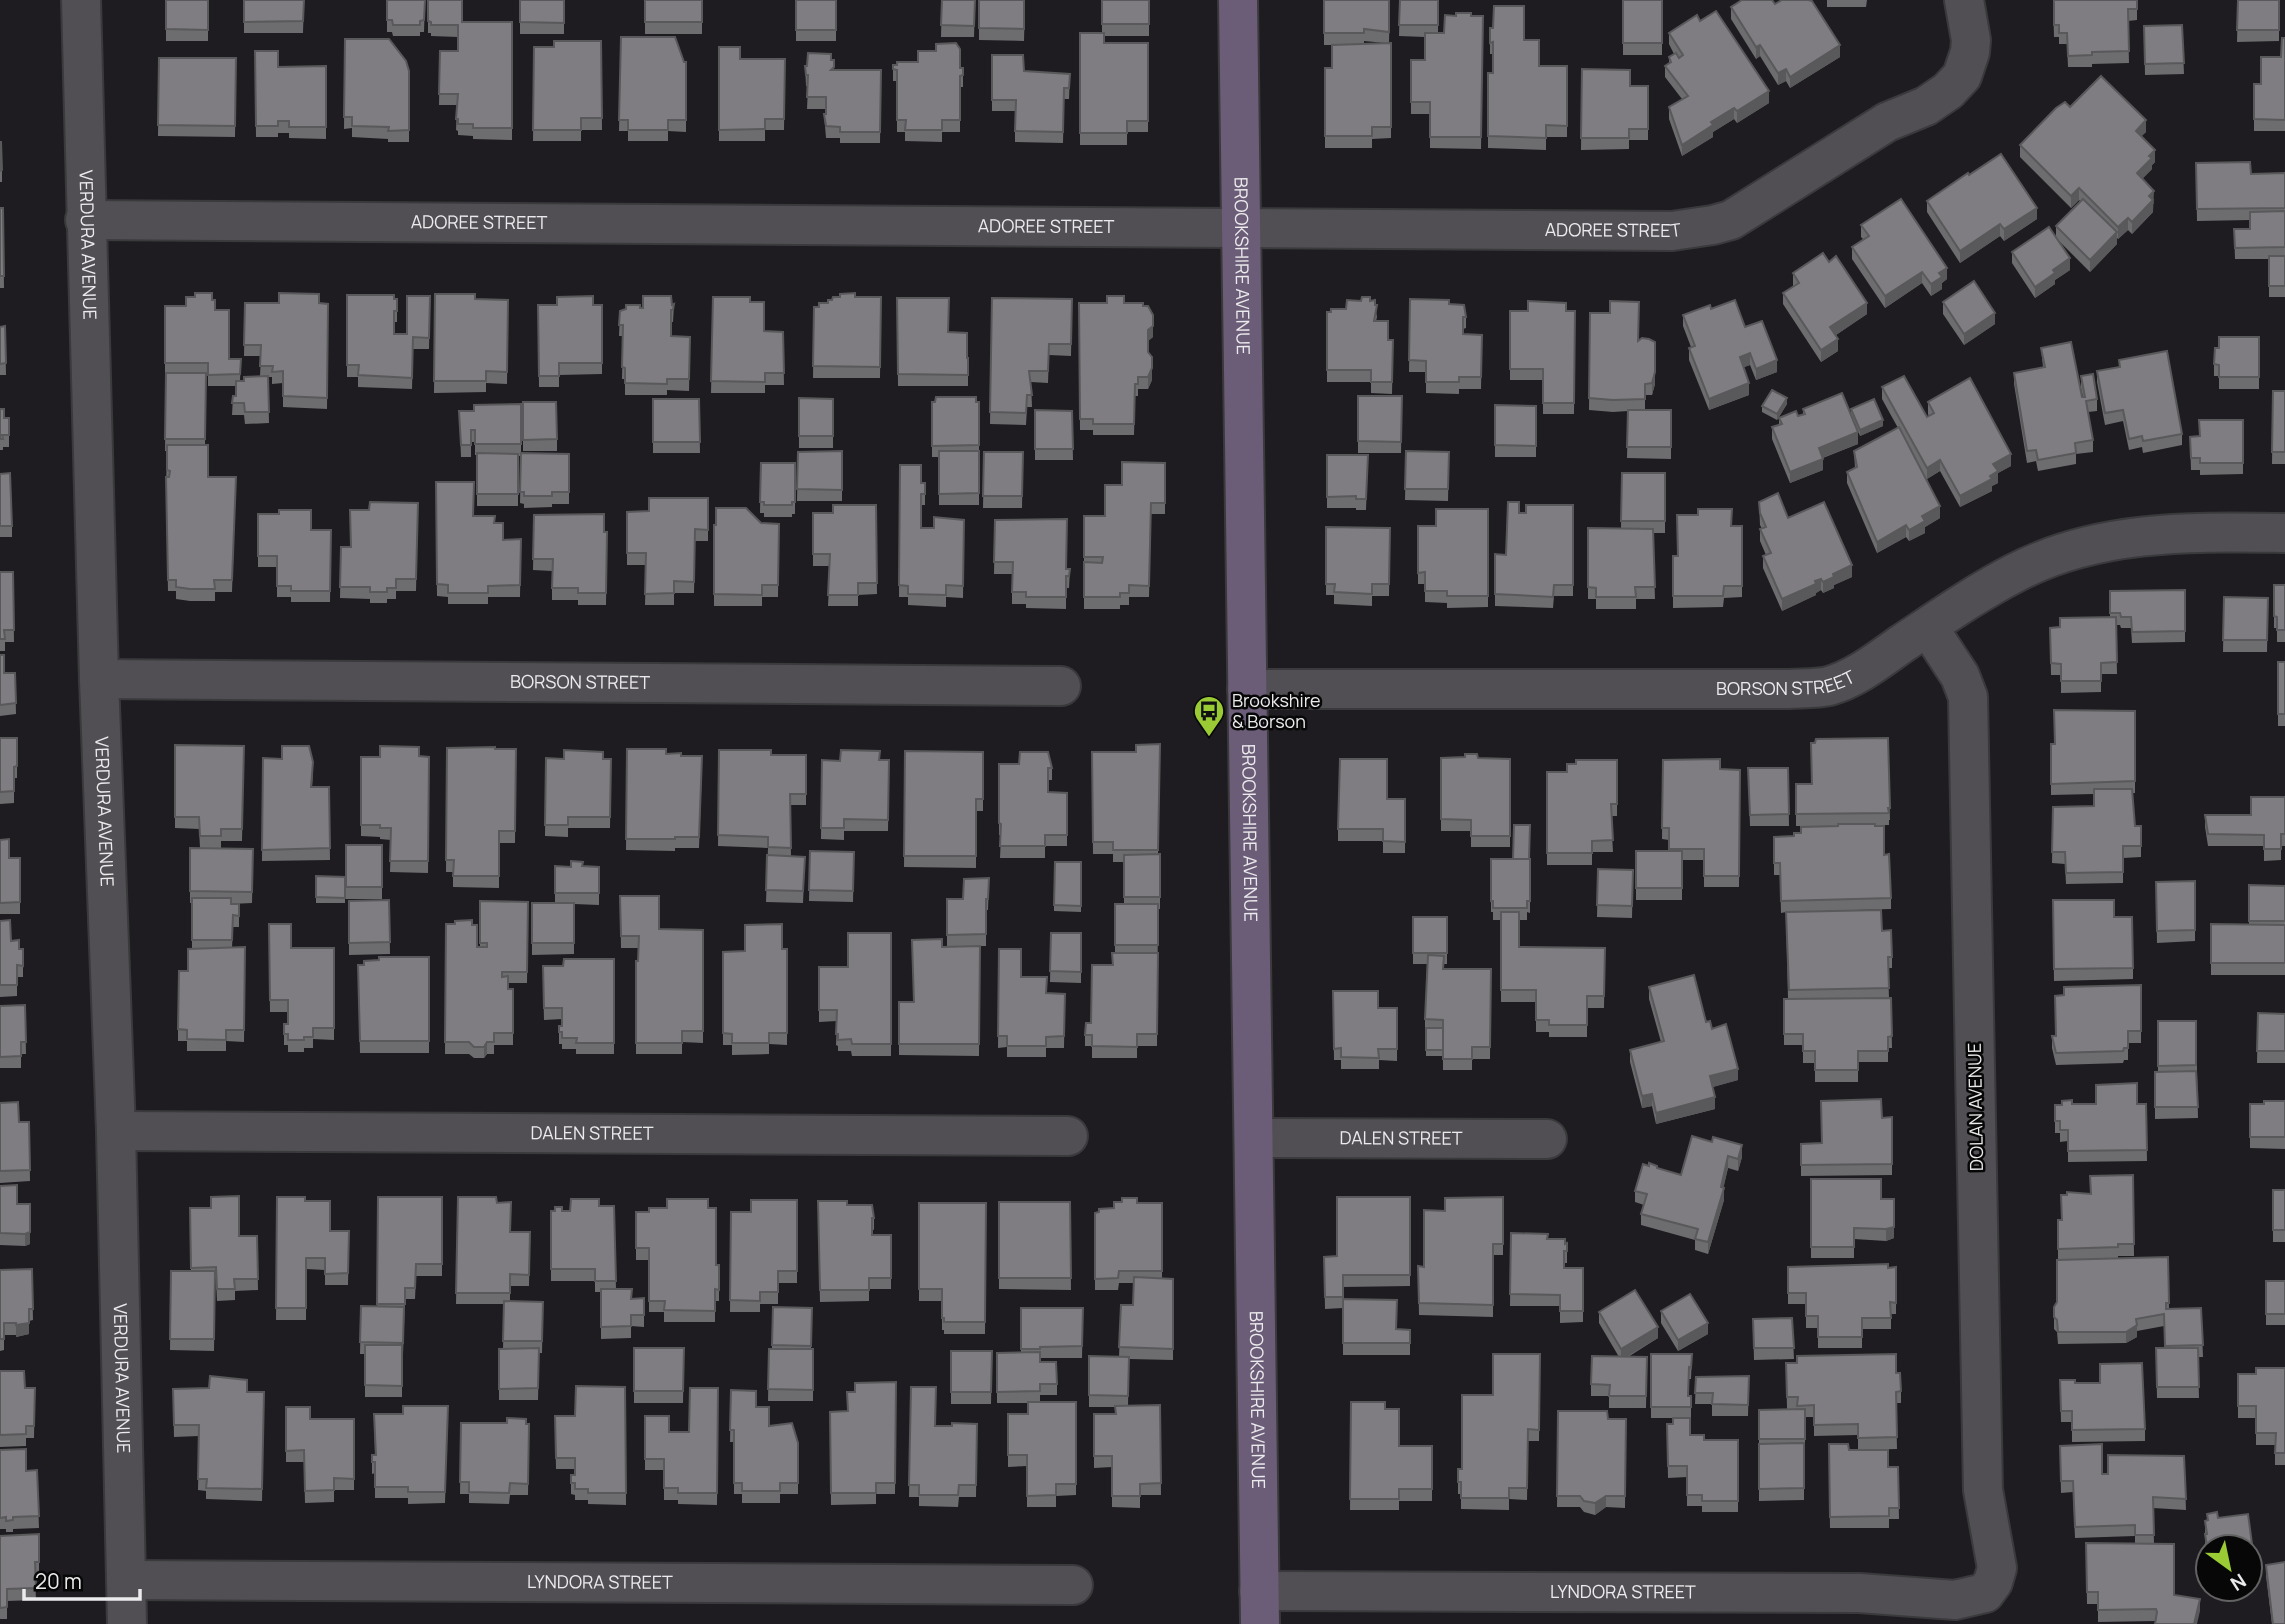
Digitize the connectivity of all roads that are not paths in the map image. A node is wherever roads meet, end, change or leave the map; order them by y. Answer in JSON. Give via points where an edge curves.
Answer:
{"nodes":[{"id":1,"x":81,"y":0,"type":"edge"},
{"id":2,"x":1238,"y":0,"type":"edge"},
{"id":3,"x":1964,"y":0,"type":"edge"},
{"id":4,"x":85,"y":220,"type":"junction"},
{"id":5,"x":1243,"y":228,"type":"junction"},
{"id":6,"x":2285,"y":533,"type":"edge"},
{"id":7,"x":1928,"y":627,"type":"junction"},
{"id":8,"x":99,"y":679,"type":"junction"},
{"id":9,"x":1061,"y":686,"type":"dead end"},
{"id":10,"x":1247,"y":689,"type":"junction"},
{"id":11,"x":116,"y":1130,"type":"junction"},
{"id":12,"x":1068,"y":1136,"type":"dead end"},
{"id":13,"x":1254,"y":1138,"type":"junction"},
{"id":14,"x":1547,"y":1139,"type":"dead end"},
{"id":15,"x":126,"y":1580,"type":"junction"},
{"id":16,"x":1073,"y":1585,"type":"dead end"},
{"id":17,"x":1984,"y":1593,"type":"joint"},
{"id":18,"x":1260,"y":1607,"type":"edge"},
{"id":19,"x":127,"y":1624,"type":"edge"}],
"edges":[{"from":1,"to":4,"type":"street","name":"VERDURA AVENUE"},
{"from":2,"to":5,"type":"street","name":"BROOKSHIRE AVENUE"},
{"from":3,"to":5,"type":"street","name":"ADOREE STREET","via":[[1971,40],[1968,64],[1937,100],[1887,122],[1747,212],[1713,225],[1672,231]]},
{"from":4,"to":5,"type":"street","name":"ADOREE STREET"},
{"from":4,"to":8,"type":"street","name":"VERDURA AVENUE"},
{"from":5,"to":10,"type":"street","name":"BROOKSHIRE AVENUE"},
{"from":6,"to":7,"type":"street","name":"BORSON STREET","via":[[2192,532],[2095,544],[2015,573]]},
{"from":7,"to":10,"type":"street","name":"BORSON STREET","via":[[1860,672],[1828,686]]},
{"from":7,"to":17,"type":"street","name":"DOLAN AVENUE","via":[[1968,697],[1983,1490],[1997,1568]]},
{"from":8,"to":9,"type":"street","name":"BORSON STREET"},
{"from":8,"to":11,"type":"street","name":"VERDURA AVENUE"},
{"from":10,"to":13,"type":"street","name":"BROOKSHIRE AVENUE"},
{"from":11,"to":12,"type":"street","name":"DALEN STREET"},
{"from":11,"to":15,"type":"street","name":"VERDURA AVENUE"},
{"from":13,"to":14,"type":"street","name":"DALEN STREET"},
{"from":13,"to":18,"type":"street","name":"BROOKSHIRE AVENUE"},
{"from":15,"to":16,"type":"street","name":"LYNDORA STREET"},
{"from":15,"to":19,"type":"street","name":"VERDURA AVENUE"},
{"from":17,"to":18,"type":"street","name":"LYNDORA STREET","via":[[1940,1600],[1859,1593]]}]}
